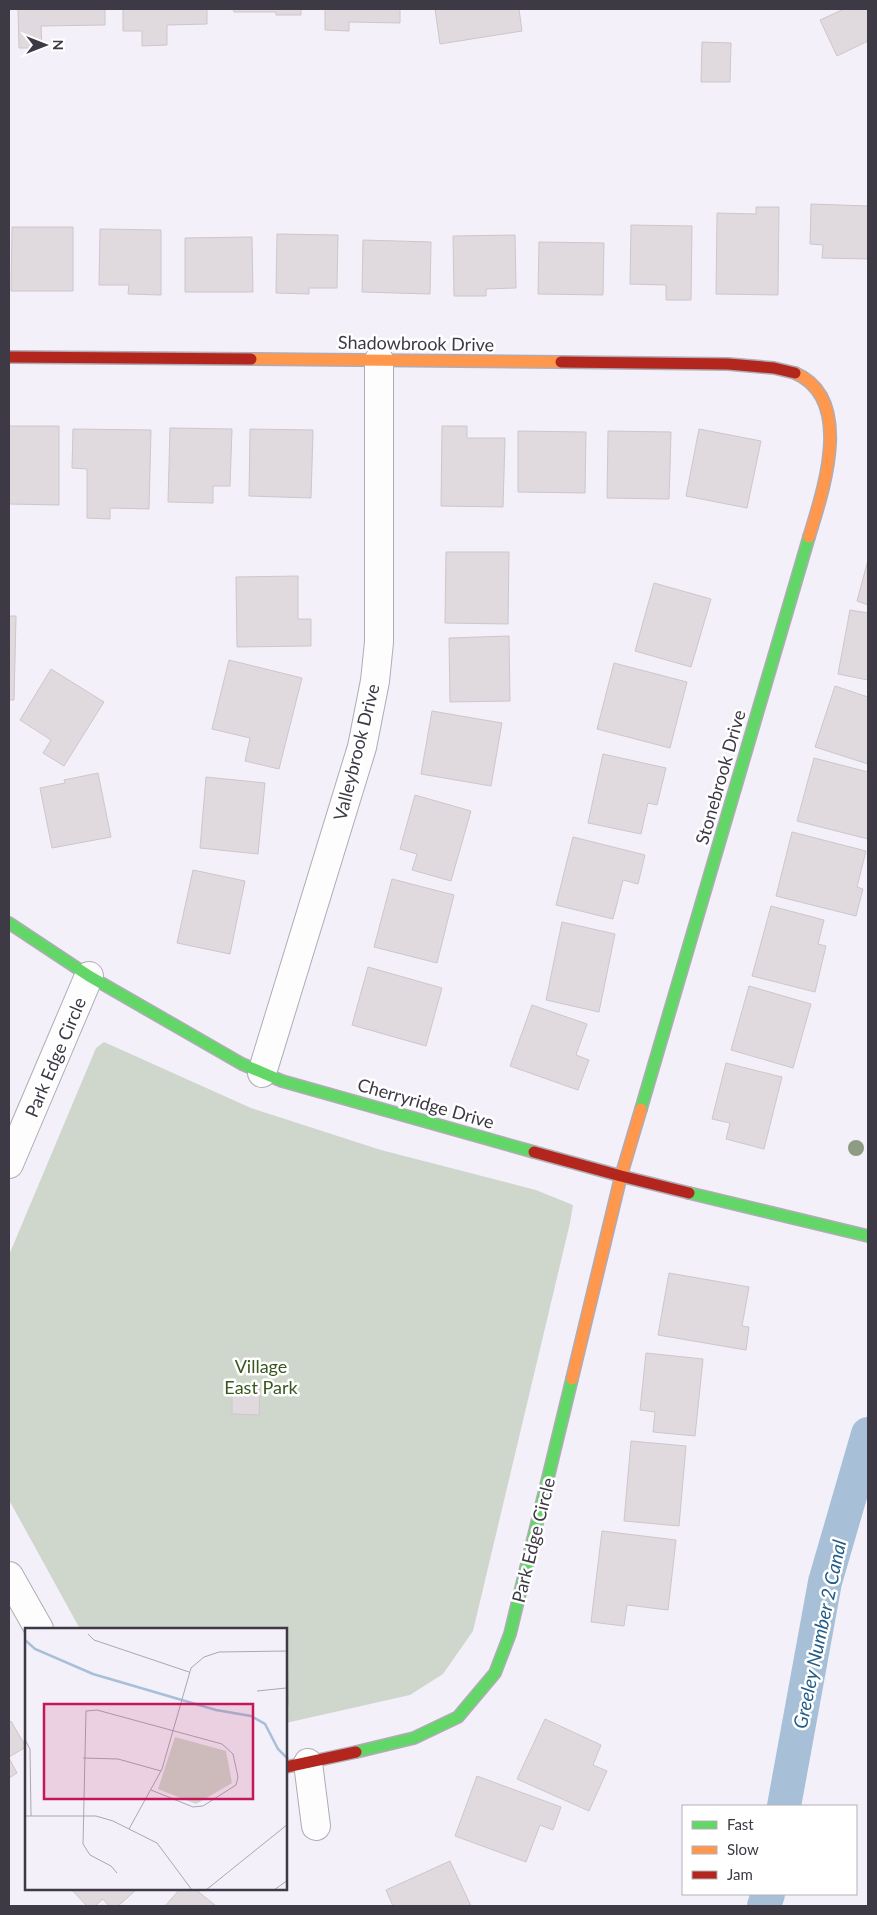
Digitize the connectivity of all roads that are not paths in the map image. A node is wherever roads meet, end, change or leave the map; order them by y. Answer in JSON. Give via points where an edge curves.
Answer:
{"nodes":[{"id":1,"x":9,"y":357,"type":"edge"},
{"id":2,"x":379,"y":360,"type":"junction"},
{"id":3,"x":817,"y":388,"type":"joint"},
{"id":4,"x":9,"y":923,"type":"edge"},
{"id":5,"x":90,"y":976,"type":"junction"},
{"id":6,"x":262,"y":1073,"type":"junction"},
{"id":7,"x":9,"y":1164,"type":"edge"},
{"id":8,"x":621,"y":1176,"type":"junction"},
{"id":9,"x":868,"y":1236,"type":"edge"},
{"id":10,"x":9,"y":1576,"type":"edge"},
{"id":11,"x":38,"y":1628,"type":"edge"},
{"id":12,"x":297,"y":1765,"type":"edge"},
{"id":13,"x":316,"y":1826,"type":"dead end"}],
"edges":[{"from":1,"to":2,"type":"street","name":"Shadowbrook Drive"},
{"from":2,"to":3,"type":"street","name":"Shadowbrook Drive","via":[[728,364],[800,374]]},
{"from":2,"to":6,"type":"street","name":"Valleybrook Drive","via":[[379,642],[376,681],[362,748]]},
{"from":3,"to":8,"type":"street","name":"Stonebrook Drive","via":[[828,407],[829,416],[825,483]]},
{"from":4,"to":5,"type":"street","name":"Cherryridge Drive"},
{"from":5,"to":6,"type":"street","name":"Cherryridge Drive"},
{"from":5,"to":7,"type":"street","name":"Park Edge Circle"},
{"from":6,"to":8,"type":"street","name":"Cherryridge Drive"},
{"from":8,"to":9,"type":"street","name":"Cherryridge Drive"},
{"from":8,"to":12,"type":"street","name":"Park Edge Circle","via":[[510,1634],[495,1673],[458,1717],[414,1738]]},
{"from":10,"to":11,"type":"street"},
{"from":12,"to":13,"type":"street"}]}
